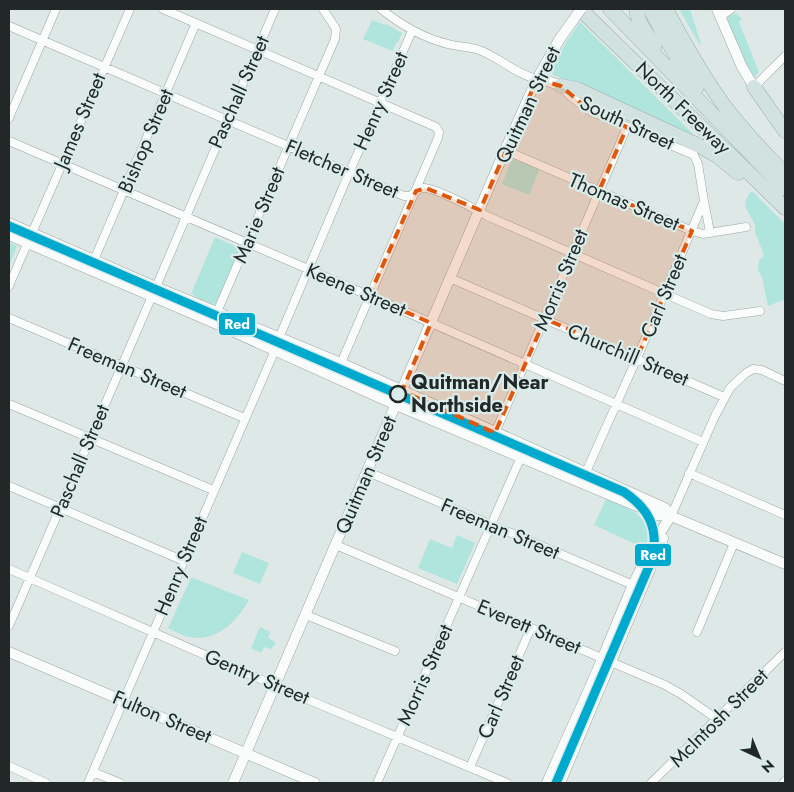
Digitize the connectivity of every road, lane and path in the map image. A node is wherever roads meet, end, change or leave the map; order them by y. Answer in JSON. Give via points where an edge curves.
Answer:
{"nodes":[{"id":1,"x":56,"y":9,"type":"edge"},
{"id":2,"x":130,"y":9,"type":"edge"},
{"id":3,"x":163,"y":9,"type":"edge"},
{"id":4,"x":276,"y":9,"type":"edge"},
{"id":5,"x":322,"y":9,"type":"edge"},
{"id":6,"x":381,"y":9,"type":"edge"},
{"id":7,"x":581,"y":9,"type":"edge"},
{"id":8,"x":612,"y":9,"type":"edge"},
{"id":9,"x":636,"y":9,"type":"edge"},
{"id":10,"x":666,"y":9,"type":"edge"},
{"id":11,"x":731,"y":9,"type":"edge"},
{"id":12,"x":651,"y":10,"type":"edge"},
{"id":13,"x":718,"y":13,"type":"edge"},
{"id":14,"x":196,"y":23,"type":"junction"},
{"id":15,"x":9,"y":26,"type":"edge"},
{"id":16,"x":412,"y":31,"type":"junction"},
{"id":17,"x":43,"y":40,"type":"junction"},
{"id":18,"x":257,"y":50,"type":"junction"},
{"id":19,"x":785,"y":56,"type":"edge"},
{"id":20,"x":104,"y":67,"type":"junction"},
{"id":21,"x":675,"y":74,"type":"junction"},
{"id":22,"x":319,"y":77,"type":"junction"},
{"id":23,"x":537,"y":79,"type":"junction"},
{"id":24,"x":561,"y":86,"type":"junction"},
{"id":25,"x":754,"y":87,"type":"junction"},
{"id":26,"x":166,"y":94,"type":"junction"},
{"id":27,"x":380,"y":103,"type":"junction"},
{"id":28,"x":9,"y":118,"type":"edge"},
{"id":29,"x":227,"y":120,"type":"junction"},
{"id":30,"x":628,"y":127,"type":"junction"},
{"id":31,"x":785,"y":131,"type":"edge"},
{"id":32,"x":9,"y":141,"type":"edge"},
{"id":33,"x":289,"y":147,"type":"junction"},
{"id":34,"x":505,"y":150,"type":"junction"},
{"id":35,"x":759,"y":163,"type":"junction"},
{"id":36,"x":62,"y":164,"type":"junction"},
{"id":37,"x":349,"y":173,"type":"junction"},
{"id":38,"x":785,"y":174,"type":"edge"},
{"id":39,"x":762,"y":185,"type":"junction"},
{"id":40,"x":785,"y":189,"type":"edge"},
{"id":41,"x":125,"y":191,"type":"junction"},
{"id":42,"x":416,"y":191,"type":"junction"},
{"id":43,"x":599,"y":191,"type":"junction"},
{"id":44,"x":704,"y":201,"type":"junction"},
{"id":45,"x":785,"y":208,"type":"edge"},
{"id":46,"x":480,"y":211,"type":"junction"},
{"id":47,"x":185,"y":218,"type":"junction"},
{"id":48,"x":9,"y":223,"type":"edge"},
{"id":49,"x":746,"y":227,"type":"dead end"},
{"id":50,"x":692,"y":231,"type":"junction"},
{"id":51,"x":710,"y":232,"type":"junction"},
{"id":52,"x":32,"y":233,"type":"junction"},
{"id":53,"x":9,"y":236,"type":"edge"},
{"id":54,"x":27,"y":244,"type":"junction"},
{"id":55,"x":247,"y":244,"type":"junction"},
{"id":56,"x":573,"y":254,"type":"junction"},
{"id":57,"x":94,"y":260,"type":"junction"},
{"id":58,"x":308,"y":269,"type":"junction"},
{"id":59,"x":450,"y":278,"type":"junction"},
{"id":60,"x":9,"y":286,"type":"edge"},
{"id":61,"x":154,"y":291,"type":"junction"},
{"id":62,"x":665,"y":293,"type":"junction"},
{"id":63,"x":369,"y":296,"type":"junction"},
{"id":64,"x":760,"y":310,"type":"dead end"},
{"id":65,"x":217,"y":312,"type":"junction"},
{"id":66,"x":9,"y":318,"type":"edge"},
{"id":67,"x":545,"y":320,"type":"junction"},
{"id":68,"x":431,"y":323,"type":"junction"},
{"id":69,"x":279,"y":338,"type":"junction"},
{"id":70,"x":275,"y":350,"type":"junction"},
{"id":71,"x":637,"y":358,"type":"junction"},
{"id":72,"x":341,"y":363,"type":"junction"},
{"id":73,"x":524,"y":364,"type":"junction"},
{"id":74,"x":121,"y":366,"type":"junction"},
{"id":75,"x":785,"y":381,"type":"edge"},
{"id":76,"x":402,"y":390,"type":"junction"},
{"id":77,"x":724,"y":397,"type":"junction"},
{"id":78,"x":9,"y":404,"type":"edge"},
{"id":79,"x":616,"y":404,"type":"junction"},
{"id":80,"x":396,"y":405,"type":"junction"},
{"id":81,"x":244,"y":418,"type":"junction"},
{"id":82,"x":495,"y":433,"type":"junction"},
{"id":83,"x":90,"y":438,"type":"junction"},
{"id":84,"x":703,"y":442,"type":"junction"},
{"id":85,"x":521,"y":457,"type":"junction"},
{"id":86,"x":368,"y":472,"type":"junction"},
{"id":87,"x":586,"y":472,"type":"junction"},
{"id":88,"x":689,"y":473,"type":"junction"},
{"id":89,"x":9,"y":486,"type":"edge"},
{"id":90,"x":213,"y":490,"type":"junction"},
{"id":91,"x":60,"y":508,"type":"junction"},
{"id":92,"x":785,"y":515,"type":"edge"},
{"id":93,"x":671,"y":516,"type":"junction"},
{"id":94,"x":492,"y":525,"type":"junction"},
{"id":95,"x":734,"y":543,"type":"junction"},
{"id":96,"x":336,"y":545,"type":"junction"},
{"id":97,"x":184,"y":562,"type":"junction"},
{"id":98,"x":785,"y":564,"type":"edge"},
{"id":99,"x":9,"y":569,"type":"edge"},
{"id":100,"x":30,"y":578,"type":"junction"},
{"id":101,"x":633,"y":585,"type":"junction"},
{"id":102,"x":459,"y":597,"type":"junction"},
{"id":103,"x":306,"y":615,"type":"junction"},
{"id":104,"x":9,"y":626,"type":"edge"},
{"id":105,"x":531,"y":628,"type":"junction"},
{"id":106,"x":153,"y":632,"type":"junction"},
{"id":107,"x":697,"y":632,"type":"dead end"},
{"id":108,"x":394,"y":651,"type":"dead end"},
{"id":109,"x":9,"y":652,"type":"edge"},
{"id":110,"x":785,"y":652,"type":"edge"},
{"id":111,"x":607,"y":660,"type":"junction"},
{"id":112,"x":276,"y":686,"type":"junction"},
{"id":113,"x":123,"y":700,"type":"junction"},
{"id":114,"x":717,"y":719,"type":"junction"},
{"id":115,"x":397,"y":737,"type":"junction"},
{"id":116,"x":247,"y":753,"type":"junction"},
{"id":117,"x":9,"y":766,"type":"edge"},
{"id":118,"x":470,"y":767,"type":"junction"},
{"id":119,"x":93,"y":772,"type":"junction"},
{"id":120,"x":655,"y":782,"type":"edge"},
{"id":121,"x":46,"y":783,"type":"edge"},
{"id":122,"x":88,"y":783,"type":"edge"},
{"id":123,"x":120,"y":783,"type":"edge"},
{"id":124,"x":233,"y":783,"type":"edge"},
{"id":125,"x":315,"y":783,"type":"edge"},
{"id":126,"x":377,"y":783,"type":"edge"},
{"id":127,"x":507,"y":783,"type":"edge"},
{"id":128,"x":547,"y":783,"type":"edge"},
{"id":129,"x":560,"y":783,"type":"edge"}],
"edges":[{"from":1,"to":17,"type":"street"},
{"from":2,"to":20,"type":"street","name":"James Street"},
{"from":3,"to":14,"type":"street"},
{"from":4,"to":18,"type":"street","name":"Paschall Street"},
{"from":5,"to":22,"type":"street","name":"Marie Street","via":[[334,24],[337,34]]},
{"from":6,"to":16,"type":"street","name":"South Street"},
{"from":7,"to":23,"type":"main road","name":"Quitman Street","bridge":true},
{"from":7,"to":39,"type":"highway","name":"North Freeway"},
{"from":8,"to":21,"type":"highway"},
{"from":9,"to":21,"type":"highway","via":[[642,26]]},
{"from":10,"to":38,"type":"highway","name":"North Freeway","via":[[721,102]]},
{"from":11,"to":13,"type":"street"},
{"from":12,"to":35,"type":"highway","via":[[697,88]]},
{"from":13,"to":25,"type":"main road"},
{"from":14,"to":18,"type":"street"},
{"from":14,"to":26,"type":"street","name":"Bishop Street"},
{"from":15,"to":17,"type":"street","name":"Fletcher Street"},
{"from":16,"to":23,"type":"street","name":"South Street","via":[[450,45],[480,50],[521,74]]},
{"from":16,"to":27,"type":"street","name":"Henry Street"},
{"from":17,"to":20,"type":"street","name":"Fletcher Street"},
{"from":17,"to":28,"type":"street"},
{"from":18,"to":22,"type":"street"},
{"from":18,"to":29,"type":"street","name":"Paschall Street"},
{"from":19,"to":25,"type":"street"},
{"from":20,"to":26,"type":"street","name":"Fletcher Street"},
{"from":20,"to":36,"type":"street","name":"James Street"},
{"from":21,"to":35,"type":"highway"},
{"from":22,"to":27,"type":"street"},
{"from":22,"to":33,"type":"street","name":"Marie Street"},
{"from":23,"to":24,"type":"main road","name":"South Street"},
{"from":23,"to":34,"type":"main road","name":"Quitman Street"},
{"from":24,"to":30,"type":"street","name":"South Street","via":[[590,111]]},
{"from":24,"to":39,"type":"highway","via":[[577,89],[700,146],[736,172]]},
{"from":25,"to":31,"type":"highway"},
{"from":26,"to":29,"type":"street","name":"Fletcher Street"},
{"from":26,"to":41,"type":"street","name":"Bishop Street"},
{"from":27,"to":37,"type":"street","name":"Henry Street"},
{"from":27,"to":42,"type":"street","via":[[436,127],[439,132]]},
{"from":29,"to":33,"type":"street","name":"Fletcher Street"},
{"from":29,"to":47,"type":"street","name":"Paschall Street"},
{"from":30,"to":43,"type":"street","name":"Morris Street"},
{"from":30,"to":44,"type":"street","name":"South Street","via":[[694,155]]},
{"from":32,"to":36,"type":"street","name":"Keene Street"},
{"from":33,"to":37,"type":"street","name":"Fletcher Street"},
{"from":33,"to":55,"type":"street","name":"Marie Street"},
{"from":34,"to":43,"type":"street","name":"Thomas Street"},
{"from":34,"to":46,"type":"main road","name":"Quitman Street"},
{"from":35,"to":40,"type":"highway"},
{"from":36,"to":41,"type":"street","name":"Keene Street"},
{"from":36,"to":52,"type":"street","name":"James Street"},
{"from":37,"to":42,"type":"street","name":"Fletcher Street","via":[[404,196]]},
{"from":37,"to":58,"type":"street","name":"Henry Street"},
{"from":39,"to":45,"type":"highway","name":"North Freeway"},
{"from":41,"to":47,"type":"street","name":"Keene Street"},
{"from":41,"to":57,"type":"street","name":"Bishop Street"},
{"from":42,"to":46,"type":"street","name":"Fletcher Street","via":[[426,188]]},
{"from":42,"to":63,"type":"street"},
{"from":43,"to":50,"type":"street","name":"Thomas Street"},
{"from":43,"to":56,"type":"street","name":"Morris Street"},
{"from":44,"to":50,"type":"street","name":"Carl Street"},
{"from":44,"to":51,"type":"street"},
{"from":46,"to":56,"type":"street","name":"Fletcher Street"},
{"from":46,"to":59,"type":"main road","name":"Quitman Street"},
{"from":47,"to":55,"type":"street","name":"Keene Street"},
{"from":47,"to":61,"type":"street","name":"Paschall Street"},
{"from":48,"to":52,"type":"main road"},
{"from":49,"to":51,"type":"street","name":"Thomas Street"},
{"from":50,"to":51,"type":"street","name":"Thomas Street"},
{"from":50,"to":62,"type":"street","name":"Carl Street"},
{"from":52,"to":57,"type":"main road"},
{"from":53,"to":54,"type":"main road"},
{"from":54,"to":60,"type":"street"},
{"from":54,"to":61,"type":"main road"},
{"from":55,"to":58,"type":"street","name":"Keene Street"},
{"from":55,"to":65,"type":"street","name":"Marie Street"},
{"from":56,"to":62,"type":"street","name":"Fletcher Street"},
{"from":56,"to":67,"type":"street","name":"Morris Street"},
{"from":57,"to":61,"type":"main road"},
{"from":58,"to":63,"type":"street","name":"Keene Street"},
{"from":58,"to":69,"type":"street","name":"Henry Street"},
{"from":59,"to":67,"type":"street","name":"Churchill Street"},
{"from":59,"to":68,"type":"main road","name":"Quitman Street"},
{"from":61,"to":65,"type":"main road"},
{"from":61,"to":70,"type":"main road"},
{"from":61,"to":74,"type":"street","name":"Paschall Street"},
{"from":62,"to":64,"type":"street","name":"Fletcher Street","via":[[718,316]]},
{"from":62,"to":71,"type":"street","name":"Carl Street"},
{"from":63,"to":68,"type":"street","name":"Keene Street"},
{"from":63,"to":72,"type":"street"},
{"from":65,"to":69,"type":"main road"},
{"from":66,"to":74,"type":"street","name":"Freeman Street"},
{"from":67,"to":71,"type":"street","name":"Churchill Street"},
{"from":67,"to":73,"type":"street","name":"Morris Street"},
{"from":68,"to":73,"type":"street","name":"Keene Street"},
{"from":68,"to":76,"type":"main road","name":"Quitman Street"},
{"from":69,"to":72,"type":"main road"},
{"from":70,"to":80,"type":"main road"},
{"from":70,"to":81,"type":"street","name":"Henry Street"},
{"from":71,"to":77,"type":"street","name":"Churchill Street"},
{"from":71,"to":79,"type":"street","name":"Carl Street"},
{"from":72,"to":76,"type":"main road"},
{"from":73,"to":79,"type":"street","name":"Keene Street"},
{"from":73,"to":82,"type":"street","name":"Morris Street"},
{"from":74,"to":81,"type":"street","name":"Freeman Street"},
{"from":74,"to":83,"type":"street","name":"Paschall Street"},
{"from":75,"to":77,"type":"street","via":[[757,369],[749,371]]},
{"from":76,"to":80,"type":"main road","name":"Quitman Street"},
{"from":76,"to":82,"type":"main road"},
{"from":77,"to":84,"type":"street"},
{"from":78,"to":83,"type":"street"},
{"from":79,"to":84,"type":"street","name":"Keene Street"},
{"from":79,"to":87,"type":"street","name":"Carl Street"},
{"from":80,"to":85,"type":"main road"},
{"from":80,"to":86,"type":"main road","name":"Quitman Street"},
{"from":81,"to":90,"type":"street","name":"Henry Street"},
{"from":82,"to":87,"type":"main road"},
{"from":83,"to":90,"type":"street"},
{"from":83,"to":91,"type":"street","name":"Paschall Street"},
{"from":84,"to":88,"type":"street"},
{"from":85,"to":93,"type":"main road","via":[[657,515]]},
{"from":85,"to":94,"type":"street","name":"Morris Street"},
{"from":86,"to":94,"type":"street","name":"Freeman Street"},
{"from":86,"to":96,"type":"main road","name":"Quitman Street"},
{"from":87,"to":93,"type":"main road","via":[[665,508]]},
{"from":88,"to":92,"type":"street"},
{"from":88,"to":93,"type":"street"},
{"from":89,"to":91,"type":"street"},
{"from":90,"to":97,"type":"street","name":"Henry Street"},
{"from":91,"to":97,"type":"street"},
{"from":91,"to":100,"type":"street","name":"Paschall Street"},
{"from":93,"to":95,"type":"main road"},
{"from":93,"to":101,"type":"main road"},
{"from":93,"to":111,"type":"main road","via":[[643,589]]},
{"from":94,"to":101,"type":"street","name":"Freeman Street"},
{"from":94,"to":102,"type":"street","name":"Morris Street"},
{"from":95,"to":98,"type":"main road"},
{"from":95,"to":107,"type":"street"},
{"from":96,"to":102,"type":"street","name":"Everett Street"},
{"from":96,"to":103,"type":"main road","name":"Quitman Street"},
{"from":97,"to":106,"type":"street","name":"Henry Street"},
{"from":99,"to":100,"type":"street","name":"Gentry Street"},
{"from":100,"to":104,"type":"street","name":"Paschall Street"},
{"from":100,"to":106,"type":"street","name":"Gentry Street"},
{"from":101,"to":111,"type":"main road"},
{"from":102,"to":105,"type":"street","name":"Everett Street"},
{"from":102,"to":115,"type":"street","name":"Morris Street"},
{"from":103,"to":108,"type":"street"},
{"from":103,"to":112,"type":"main road","name":"Quitman Street"},
{"from":105,"to":111,"type":"street","name":"Everett Street"},
{"from":105,"to":118,"type":"street","name":"Carl Street"},
{"from":106,"to":112,"type":"street","name":"Gentry Street"},
{"from":106,"to":113,"type":"street","name":"Henry Street"},
{"from":109,"to":113,"type":"main road","name":"Fulton Street"},
{"from":110,"to":114,"type":"street","name":"McIntosh Street"},
{"from":111,"to":114,"type":"street","name":"Everett Street","via":[[681,694]]},
{"from":111,"to":128,"type":"main road"},
{"from":111,"to":129,"type":"main road"},
{"from":112,"to":115,"type":"street","name":"Gentry Street"},
{"from":112,"to":116,"type":"main road","name":"Quitman Street"},
{"from":113,"to":116,"type":"main road","name":"Fulton Street"},
{"from":113,"to":119,"type":"street","name":"Henry Street"},
{"from":114,"to":120,"type":"street","name":"McIntosh Street"},
{"from":115,"to":118,"type":"street","name":"Gentry Street"},
{"from":115,"to":126,"type":"street","name":"Morris Street"},
{"from":116,"to":124,"type":"main road","name":"Quitman Street"},
{"from":116,"to":125,"type":"main road","name":"Fulton Street"},
{"from":117,"to":121,"type":"street"},
{"from":118,"to":127,"type":"street","name":"Gentry Street"},
{"from":119,"to":122,"type":"street","name":"Henry Street"},
{"from":119,"to":123,"type":"street"}]}
